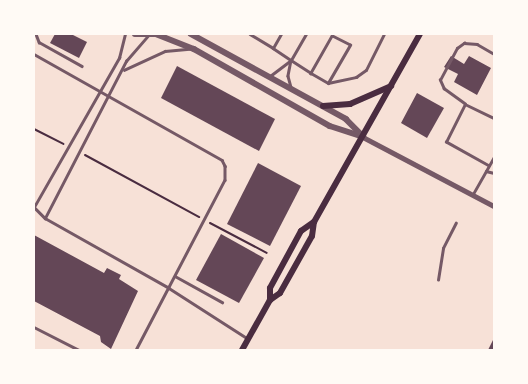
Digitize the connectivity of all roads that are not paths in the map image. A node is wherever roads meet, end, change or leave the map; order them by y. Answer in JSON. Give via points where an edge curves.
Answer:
{"nodes":[{"id":1,"x":36,"y":34,"type":"edge"},
{"id":2,"x":125,"y":34,"type":"edge"},
{"id":3,"x":135,"y":34,"type":"edge"},
{"id":4,"x":153,"y":34,"type":"edge"},
{"id":5,"x":191,"y":34,"type":"edge"},
{"id":6,"x":250,"y":34,"type":"edge"},
{"id":7,"x":281,"y":34,"type":"edge"},
{"id":8,"x":306,"y":34,"type":"edge"},
{"id":9,"x":384,"y":34,"type":"edge"},
{"id":10,"x":420,"y":34,"type":"edge"},
{"id":11,"x":273,"y":48,"type":"junction"},
{"id":12,"x":194,"y":49,"type":"junction"},
{"id":13,"x":34,"y":54,"type":"edge"},
{"id":14,"x":494,"y":54,"type":"edge"},
{"id":15,"x":291,"y":60,"type":"junction"},
{"id":16,"x":82,"y":66,"type":"dead end"},
{"id":17,"x":123,"y":71,"type":"junction"},
{"id":18,"x":311,"y":73,"type":"junction"},
{"id":19,"x":270,"y":76,"type":"junction"},
{"id":20,"x":328,"y":83,"type":"junction"},
{"id":21,"x":391,"y":86,"type":"junction"},
{"id":22,"x":291,"y":87,"type":"junction"},
{"id":23,"x":100,"y":92,"type":"junction"},
{"id":24,"x":109,"y":96,"type":"junction"},
{"id":25,"x":465,"y":104,"type":"junction"},
{"id":26,"x":323,"y":106,"type":"junction"},
{"id":27,"x":494,"y":118,"type":"edge"},
{"id":28,"x":363,"y":137,"type":"junction"},
{"id":29,"x":494,"y":157,"type":"edge"},
{"id":30,"x":489,"y":166,"type":"junction"},
{"id":31,"x":486,"y":171,"type":"junction"},
{"id":32,"x":494,"y":173,"type":"edge"},
{"id":33,"x":471,"y":196,"type":"junction"},
{"id":34,"x":494,"y":206,"type":"edge"},
{"id":35,"x":34,"y":207,"type":"edge"},
{"id":36,"x":44,"y":218,"type":"junction"},
{"id":37,"x":314,"y":222,"type":"junction"},
{"id":38,"x":456,"y":223,"type":"dead end"},
{"id":39,"x":174,"y":276,"type":"junction"},
{"id":40,"x":438,"y":280,"type":"dead end"},
{"id":41,"x":169,"y":288,"type":"junction"},
{"id":42,"x":270,"y":300,"type":"junction"},
{"id":43,"x":222,"y":302,"type":"dead end"},
{"id":44,"x":34,"y":326,"type":"edge"},
{"id":45,"x":248,"y":339,"type":"junction"},
{"id":46,"x":79,"y":350,"type":"edge"},
{"id":47,"x":136,"y":350,"type":"edge"},
{"id":48,"x":242,"y":350,"type":"edge"}],
"edges":[{"from":1,"to":16,"type":"lane","via":[[39,42]]},
{"from":2,"to":23,"type":"lane","via":[[119,58]]},
{"from":3,"to":4,"type":"street"},
{"from":4,"to":12,"type":"street"},
{"from":4,"to":17,"type":"lane","via":[[126,61]]},
{"from":5,"to":19,"type":"street"},
{"from":6,"to":11,"type":"lane"},
{"from":7,"to":11,"type":"lane"},
{"from":8,"to":15,"type":"lane"},
{"from":9,"to":20,"type":"lane","via":[[366,70],[356,77]]},
{"from":10,"to":21,"type":"main road"},
{"from":11,"to":15,"type":"lane"},
{"from":12,"to":17,"type":"lane","via":[[165,51]]},
{"from":12,"to":28,"type":"street","via":[[330,126]]},
{"from":13,"to":23,"type":"lane"},
{"from":14,"to":25,"type":"lane","via":[[477,44],[464,43],[457,48],[440,80],[444,89]]},
{"from":15,"to":18,"type":"lane"},
{"from":15,"to":19,"type":"lane"},
{"from":15,"to":22,"type":"lane","via":[[288,76]]},
{"from":17,"to":24,"type":"lane"},
{"from":18,"to":20,"type":"lane"},
{"from":18,"to":20,"type":"lane","via":[[332,36],[350,45]]},
{"from":19,"to":22,"type":"street"},
{"from":21,"to":26,"type":"main road","via":[[350,104]]},
{"from":21,"to":28,"type":"main road"},
{"from":22,"to":26,"type":"street"},
{"from":23,"to":24,"type":"lane"},
{"from":23,"to":35,"type":"lane"},
{"from":24,"to":36,"type":"lane"},
{"from":24,"to":39,"type":"lane","via":[[222,160],[227,172]]},
{"from":25,"to":27,"type":"lane"},
{"from":25,"to":30,"type":"lane","via":[[446,142]]},
{"from":26,"to":28,"type":"street","via":[[346,118]]},
{"from":28,"to":33,"type":"street"},
{"from":28,"to":37,"type":"main road"},
{"from":29,"to":30,"type":"lane"},
{"from":30,"to":31,"type":"lane"},
{"from":31,"to":32,"type":"lane"},
{"from":31,"to":33,"type":"lane"},
{"from":33,"to":34,"type":"street"},
{"from":35,"to":36,"type":"lane"},
{"from":36,"to":41,"type":"lane"},
{"from":37,"to":42,"type":"main road","via":[[312,236],[280,293]]},
{"from":37,"to":42,"type":"main road","via":[[302,231],[270,288]]},
{"from":38,"to":40,"type":"lane","via":[[443,248]]},
{"from":39,"to":41,"type":"lane"},
{"from":39,"to":43,"type":"lane"},
{"from":41,"to":45,"type":"lane"},
{"from":41,"to":47,"type":"lane"},
{"from":42,"to":45,"type":"main road"},
{"from":44,"to":46,"type":"lane"},
{"from":45,"to":48,"type":"main road"}]}
